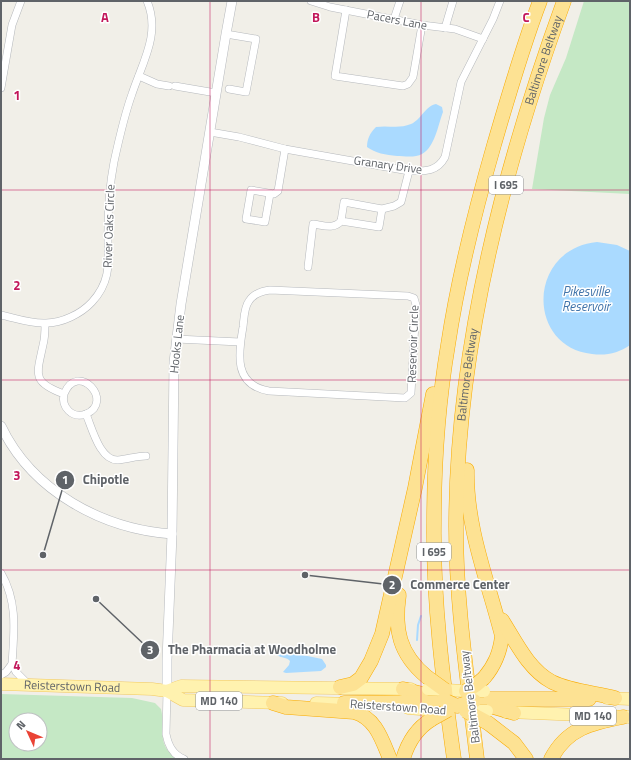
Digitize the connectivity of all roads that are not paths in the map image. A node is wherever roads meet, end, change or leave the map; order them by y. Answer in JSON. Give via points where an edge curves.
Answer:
{"nodes":[{"id":1,"x":21,"y":1,"type":"edge"},
{"id":2,"x":146,"y":1,"type":"edge"},
{"id":3,"x":232,"y":1,"type":"edge"},
{"id":4,"x":311,"y":1,"type":"edge"},
{"id":5,"x":400,"y":1,"type":"edge"},
{"id":6,"x":453,"y":1,"type":"edge"},
{"id":7,"x":500,"y":1,"type":"edge"},
{"id":8,"x":565,"y":1,"type":"edge"},
{"id":9,"x":538,"y":5,"type":"edge"},
{"id":10,"x":346,"y":10,"type":"junction"},
{"id":11,"x":394,"y":19,"type":"junction"},
{"id":12,"x":422,"y":25,"type":"junction"},
{"id":13,"x":445,"y":28,"type":"junction"},
{"id":14,"x":226,"y":34,"type":"junction"},
{"id":15,"x":483,"y":39,"type":"junction"},
{"id":16,"x":139,"y":76,"type":"junction"},
{"id":17,"x":1,"y":88,"type":"edge"},
{"id":18,"x":229,"y":89,"type":"dead end"},
{"id":19,"x":216,"y":93,"type":"junction"},
{"id":20,"x":210,"y":132,"type":"junction"},
{"id":21,"x":285,"y":149,"type":"junction"},
{"id":22,"x":409,"y":171,"type":"junction"},
{"id":23,"x":270,"y":194,"type":"junction"},
{"id":24,"x":382,"y":208,"type":"junction"},
{"id":25,"x":341,"y":221,"type":"junction"},
{"id":26,"x":308,"y":267,"type":"dead end"},
{"id":27,"x":1,"y":316,"type":"edge"},
{"id":28,"x":45,"y":324,"type":"junction"},
{"id":29,"x":176,"y":339,"type":"junction"},
{"id":30,"x":240,"y":342,"type":"junction"},
{"id":31,"x":448,"y":346,"type":"junction"},
{"id":32,"x":469,"y":353,"type":"junction"},
{"id":33,"x":64,"y":394,"type":"junction"},
{"id":34,"x":86,"y":414,"type":"junction"},
{"id":35,"x":1,"y":426,"type":"edge"},
{"id":36,"x":146,"y":456,"type":"dead end"},
{"id":37,"x":411,"y":510,"type":"junction"},
{"id":38,"x":172,"y":534,"type":"junction"},
{"id":39,"x":1,"y":573,"type":"edge"},
{"id":40,"x":495,"y":609,"type":"junction"},
{"id":41,"x":12,"y":664,"type":"junction"},
{"id":42,"x":1,"y":675,"type":"edge"},
{"id":43,"x":1,"y":684,"type":"edge"},
{"id":44,"x":28,"y":684,"type":"junction"},
{"id":45,"x":340,"y":687,"type":"junction"},
{"id":46,"x":403,"y":689,"type":"joint"},
{"id":47,"x":167,"y":691,"type":"junction"},
{"id":48,"x":615,"y":698,"type":"junction"},
{"id":49,"x":590,"y":699,"type":"joint"},
{"id":50,"x":630,"y":699,"type":"edge"},
{"id":51,"x":457,"y":700,"type":"junction"},
{"id":52,"x":273,"y":703,"type":"junction"},
{"id":53,"x":344,"y":703,"type":"joint"},
{"id":54,"x":514,"y":713,"type":"joint"},
{"id":55,"x":628,"y":714,"type":"edge"},
{"id":56,"x":184,"y":759,"type":"edge"},
{"id":57,"x":390,"y":759,"type":"edge"},
{"id":58,"x":403,"y":759,"type":"edge"},
{"id":59,"x":454,"y":759,"type":"edge"},
{"id":60,"x":477,"y":759,"type":"edge"},
{"id":61,"x":526,"y":759,"type":"edge"},
{"id":62,"x":551,"y":759,"type":"edge"}],
"edges":[{"from":1,"to":17,"type":"street","via":[[12,24]]},
{"from":2,"to":16,"type":"street","name":"River Oaks Circle","via":[[152,20],[151,40]]},
{"from":3,"to":14,"type":"street","name":"Hooks Lane"},
{"from":4,"to":10,"type":"street","name":"Pacers Lane"},
{"from":5,"to":11,"type":"street"},
{"from":6,"to":13,"type":"street"},
{"from":7,"to":15,"type":"street","name":"Granary Drive"},
{"from":8,"to":32,"type":"highway","name":"Baltimore Beltway","number":"I 695","via":[[522,128],[505,188],[480,293]]},
{"from":9,"to":31,"type":"highway","name":"Baltimore Beltway","number":"I 695","via":[[484,181],[459,284]]},
{"from":10,"to":11,"type":"street","name":"Pacers Lane"},
{"from":10,"to":12,"type":"street","via":[[335,76],[403,86],[408,84],[413,77]]},
{"from":11,"to":12,"type":"street","name":"Pacers Lane"},
{"from":12,"to":13,"type":"street","name":"Pacers Lane"},
{"from":13,"to":15,"type":"street","name":"Pacers Lane"},
{"from":14,"to":18,"type":"street","via":[[256,39],[246,92]]},
{"from":14,"to":19,"type":"street","name":"Hooks Lane"},
{"from":15,"to":22,"type":"street","name":"Granary Drive","via":[[462,82],[445,157],[440,165],[432,170]]},
{"from":16,"to":19,"type":"street","via":[[157,84]]},
{"from":16,"to":28,"type":"street","name":"River Oaks Circle","via":[[126,112],[111,179],[109,265],[104,285],[90,304],[80,312],[63,320]]},
{"from":19,"to":20,"type":"street","name":"Hooks Lane"},
{"from":20,"to":21,"type":"street","name":"Granary Drive","via":[[239,136]]},
{"from":20,"to":29,"type":"street","name":"Hooks Lane"},
{"from":21,"to":22,"type":"street","name":"Granary Drive"},
{"from":21,"to":23,"type":"street","via":[[278,191],[276,194]]},
{"from":22,"to":24,"type":"street","via":[[401,202]]},
{"from":23,"to":23,"type":"street","via":[[251,190],[246,219],[265,222]]},
{"from":24,"to":25,"type":"street","via":[[378,227]]},
{"from":24,"to":25,"type":"street","via":[[344,202]]},
{"from":25,"to":26,"type":"street","via":[[332,226],[313,224]]},
{"from":27,"to":28,"type":"street","name":"River Oaks Circle"},
{"from":28,"to":33,"type":"street","via":[[38,374],[43,383]]},
{"from":29,"to":30,"type":"street"},
{"from":29,"to":38,"type":"street","name":"Hooks Lane"},
{"from":30,"to":30,"type":"street","name":"Reservoir Circle","via":[[243,374],[250,383],[260,389],[405,398],[410,393],[416,305],[414,298],[408,296],[262,291],[248,301]]},
{"from":31,"to":37,"type":"highway","via":[[435,387]]},
{"from":31,"to":59,"type":"highway","name":"Baltimore Beltway","number":"I 695","via":[[436,445],[434,524],[435,589]]},
{"from":32,"to":40,"type":"highway","via":[[468,501],[476,548]]},
{"from":32,"to":60,"type":"highway","name":"Baltimore Beltway","number":"I 695","via":[[458,449],[456,527],[458,590]]},
{"from":33,"to":34,"type":"street","via":[[64,403],[69,412],[76,415]]},
{"from":33,"to":34,"type":"street","via":[[74,382],[85,382],[91,386],[96,392],[96,401],[92,410]]},
{"from":34,"to":36,"type":"street","via":[[101,450],[110,458],[119,460]]},
{"from":35,"to":38,"type":"street","via":[[16,451],[29,466],[50,487],[73,504],[98,517],[128,527]]},
{"from":37,"to":45,"type":"highway","via":[[385,622],[376,649],[361,678],[353,684]]},
{"from":37,"to":51,"type":"highway","via":[[397,622],[400,638],[415,666]]},
{"from":38,"to":47,"type":"street","name":"Hooks Lane"},
{"from":39,"to":41,"type":"street","via":[[12,601]]},
{"from":40,"to":48,"type":"highway","via":[[529,662],[544,676],[570,688]]},
{"from":40,"to":51,"type":"highway","via":[[502,636],[500,650],[491,670]]},
{"from":41,"to":42,"type":"street"},
{"from":41,"to":44,"type":"street"},
{"from":43,"to":44,"type":"main road","name":"Reisterstown Road","number":"MD 140"},
{"from":44,"to":47,"type":"main road","name":"Reisterstown Road","number":"MD 140"},
{"from":45,"to":46,"type":"main road","name":"Reisterstown Road","number":"MD 140"},
{"from":45,"to":47,"type":"main road","name":"Reisterstown Road","number":"MD 140","via":[[181,686]]},
{"from":46,"to":51,"type":"highway"},
{"from":47,"to":52,"type":"main road","name":"Reisterstown Road","number":"MD 140","via":[[183,700]]},
{"from":47,"to":56,"type":"street","via":[[166,734],[174,752]]},
{"from":48,"to":49,"type":"main road","number":"MD 140"},
{"from":48,"to":50,"type":"main road","number":"MD 140"},
{"from":49,"to":51,"type":"highway"},
{"from":51,"to":53,"type":"highway"},
{"from":51,"to":54,"type":"highway"},
{"from":51,"to":58,"type":"highway","via":[[416,733]]},
{"from":51,"to":61,"type":"highway","via":[[514,743]]},
{"from":52,"to":53,"type":"main road","name":"Reisterstown Road","number":"MD 140"},
{"from":52,"to":57,"type":"highway","via":[[286,707],[359,714],[374,724]]},
{"from":54,"to":55,"type":"main road","number":"MD 140"},
{"from":55,"to":62,"type":"highway","via":[[590,724],[578,730],[562,742]]}]}
